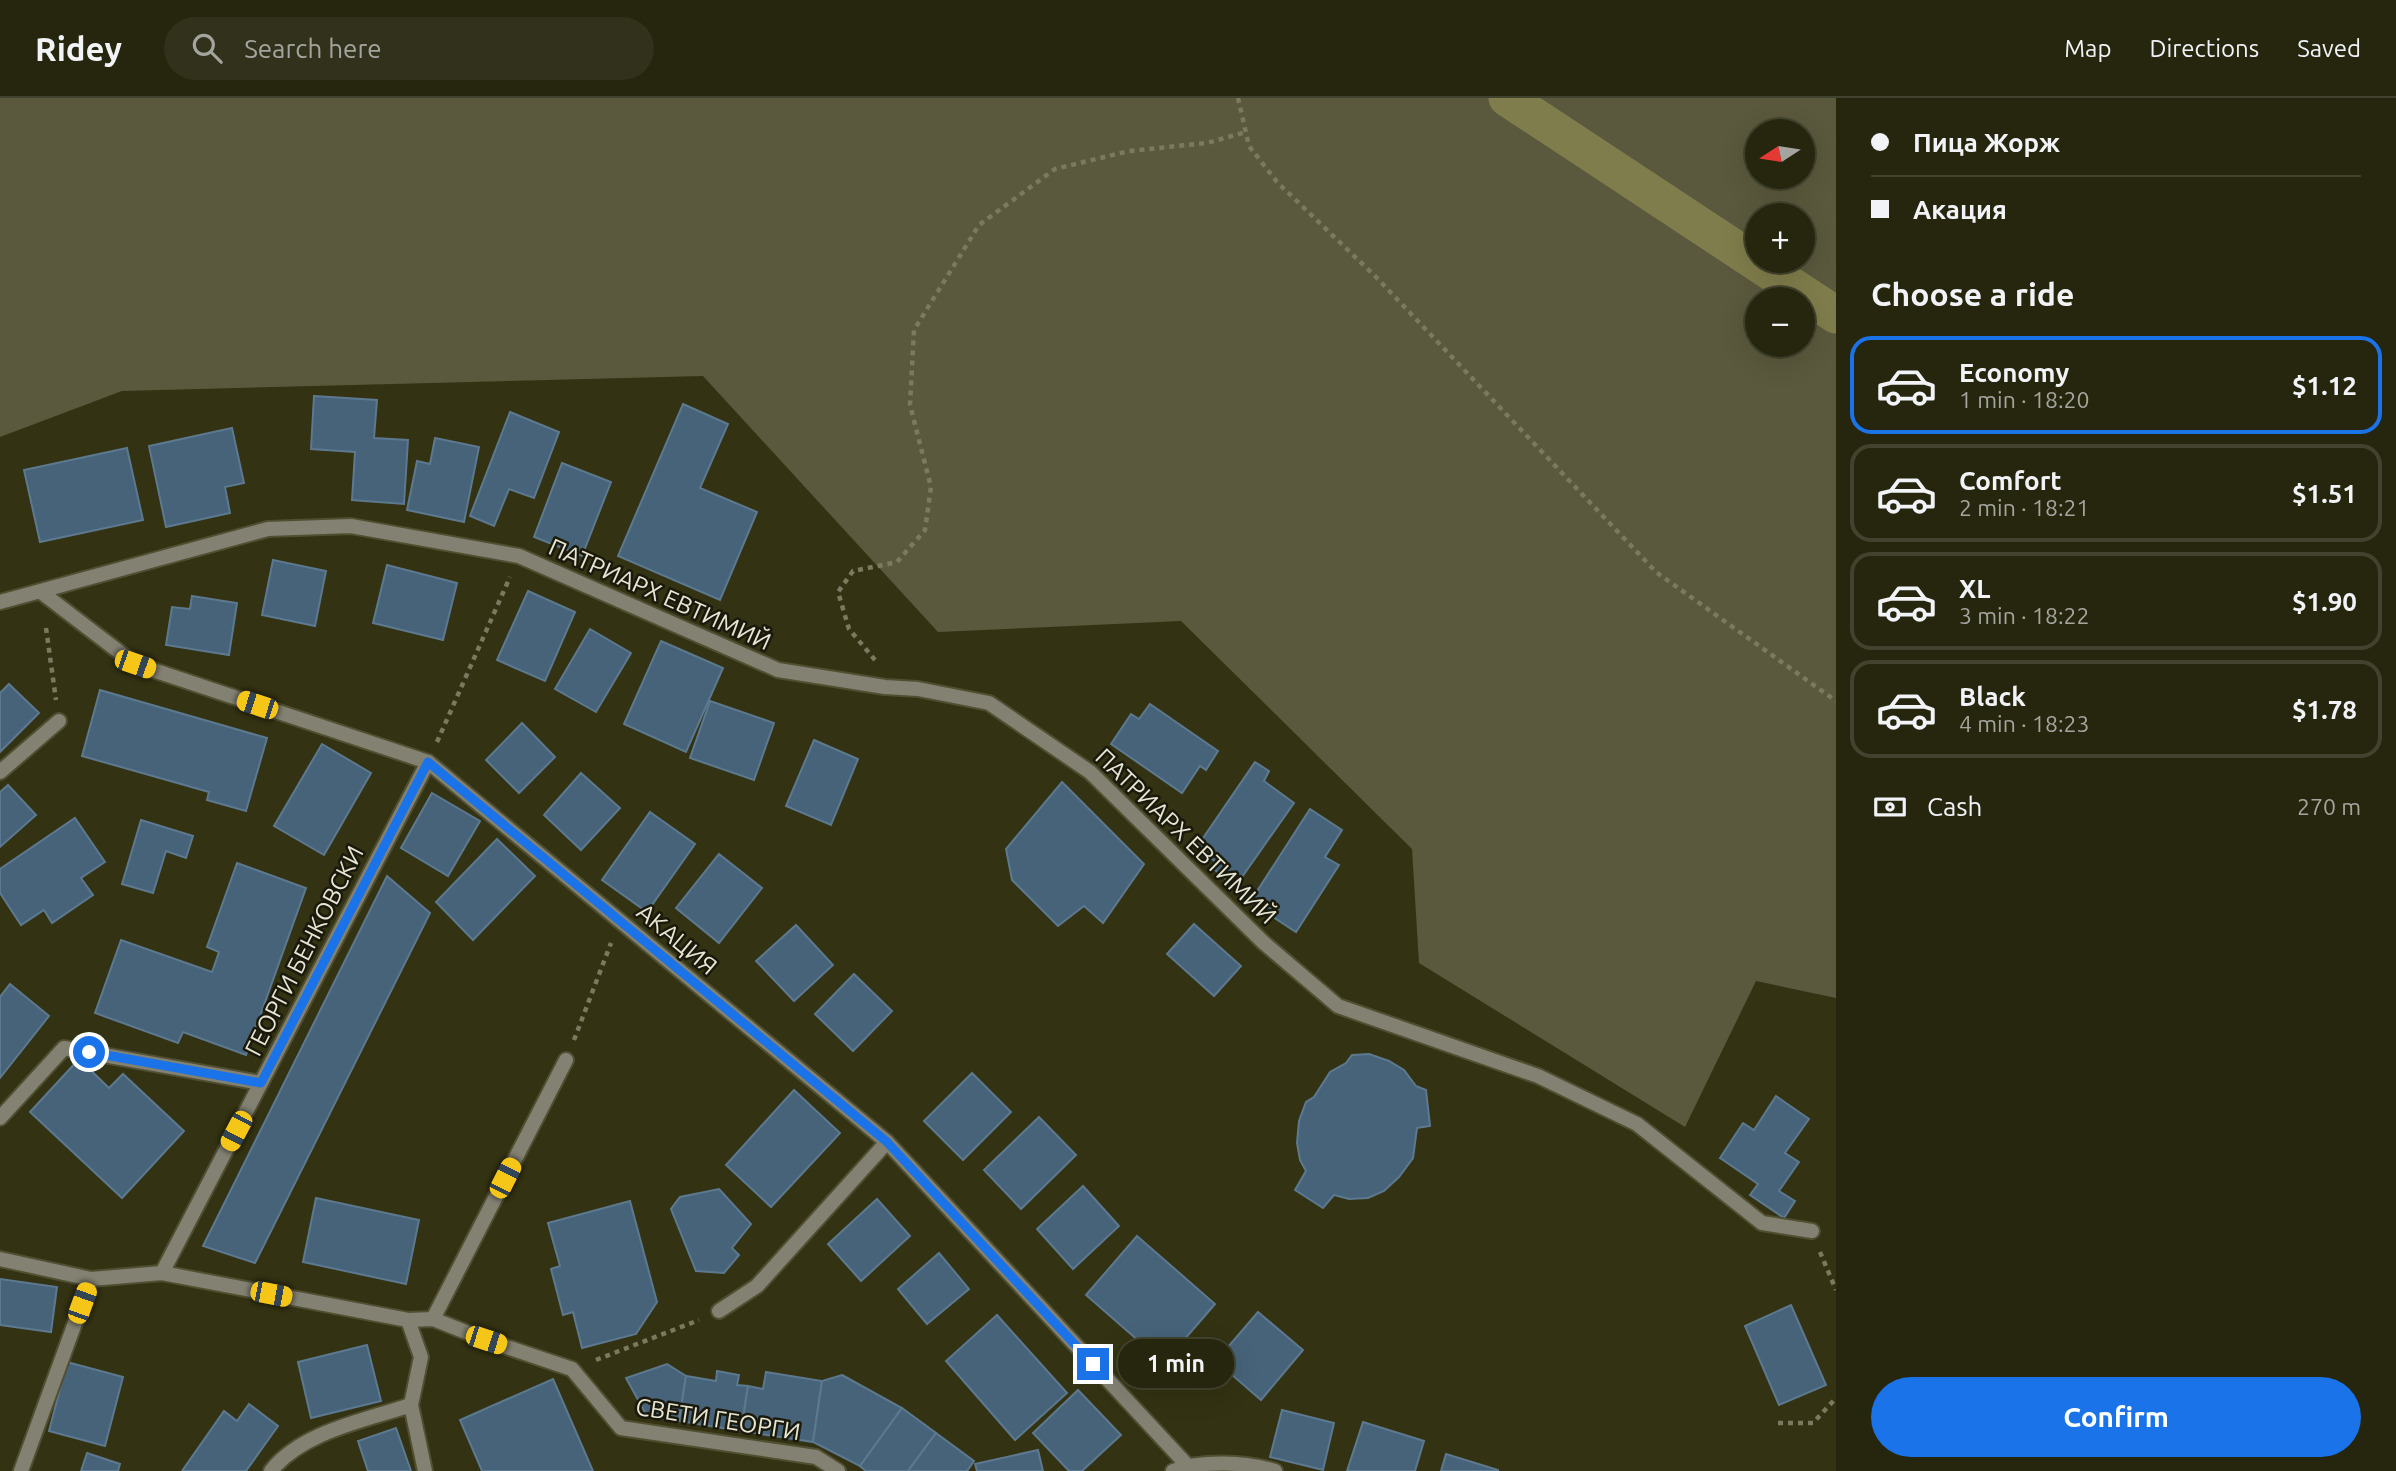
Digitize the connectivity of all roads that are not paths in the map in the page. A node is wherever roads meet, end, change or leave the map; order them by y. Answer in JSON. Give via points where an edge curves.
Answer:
{"nodes":[{"id":1,"x":41,"y":592,"type":"junction"},
{"id":2,"x":0,"y":602,"type":"edge"},
{"id":3,"x":59,"y":721,"type":"road end"},
{"id":4,"x":428,"y":762,"type":"junction"},
{"id":5,"x":0,"y":772,"type":"edge"},
{"id":6,"x":566,"y":1060,"type":"road end"},
{"id":7,"x":261,"y":1083,"type":"junction"},
{"id":8,"x":0,"y":1118,"type":"edge"},
{"id":9,"x":887,"y":1142,"type":"junction"},
{"id":10,"x":1812,"y":1231,"type":"road end"},
{"id":11,"x":0,"y":1259,"type":"edge"},
{"id":12,"x":162,"y":1273,"type":"junction"},
{"id":13,"x":91,"y":1279,"type":"junction"},
{"id":14,"x":719,"y":1311,"type":"road end"},
{"id":15,"x":433,"y":1319,"type":"junction"},
{"id":16,"x":408,"y":1320,"type":"junction"},
{"id":17,"x":411,"y":1405,"type":"junction"},
{"id":18,"x":1187,"y":1465,"type":"junction"},
{"id":19,"x":21,"y":1471,"type":"edge"},
{"id":20,"x":271,"y":1471,"type":"edge"},
{"id":21,"x":425,"y":1471,"type":"edge"},
{"id":22,"x":838,"y":1471,"type":"edge"},
{"id":23,"x":1173,"y":1471,"type":"edge"},
{"id":24,"x":1275,"y":1471,"type":"edge"}],
"edges":[{"from":1,"to":2,"type":"street","name":"ПАТРИАРХ ЕВТИМИЙ"},
{"from":1,"to":4,"type":"street","name":"АКАЦИЯ","via":[[135,664]]},
{"from":1,"to":10,"type":"street","name":"ПАТРИАРХ ЕВТИМИЙ","via":[[268,529],[351,526],[519,556],[778,670],[989,703],[1090,772],[1264,943],[1338,1006],[1538,1076],[1637,1124],[1762,1223]]},
{"from":3,"to":5,"type":"street"},
{"from":4,"to":7,"type":"street","name":"ГЕОРГИ БЕНКОВСКИ"},
{"from":4,"to":9,"type":"street","name":"АКАЦИЯ"},
{"from":6,"to":15,"type":"street"},
{"from":7,"to":8,"type":"street","via":[[64,1048]]},
{"from":7,"to":12,"type":"street","name":"ГЕОРГИ БЕНКОВСКИ"},
{"from":9,"to":14,"type":"street","via":[[757,1286]]},
{"from":9,"to":18,"type":"street","name":"АКАЦИЯ"},
{"from":11,"to":13,"type":"street"},
{"from":12,"to":13,"type":"street"},
{"from":12,"to":16,"type":"street"},
{"from":13,"to":19,"type":"street"},
{"from":15,"to":16,"type":"street"},
{"from":15,"to":22,"type":"street","name":"СВЕТИ ГЕОРГИ","via":[[572,1369],[621,1428],[816,1457]]},
{"from":16,"to":17,"type":"street","via":[[421,1357]]},
{"from":17,"to":20,"type":"street","via":[[314,1437],[281,1458]]},
{"from":17,"to":21,"type":"street"},
{"from":18,"to":23,"type":"street"},
{"from":18,"to":24,"type":"street","via":[[1256,1465]]}]}
